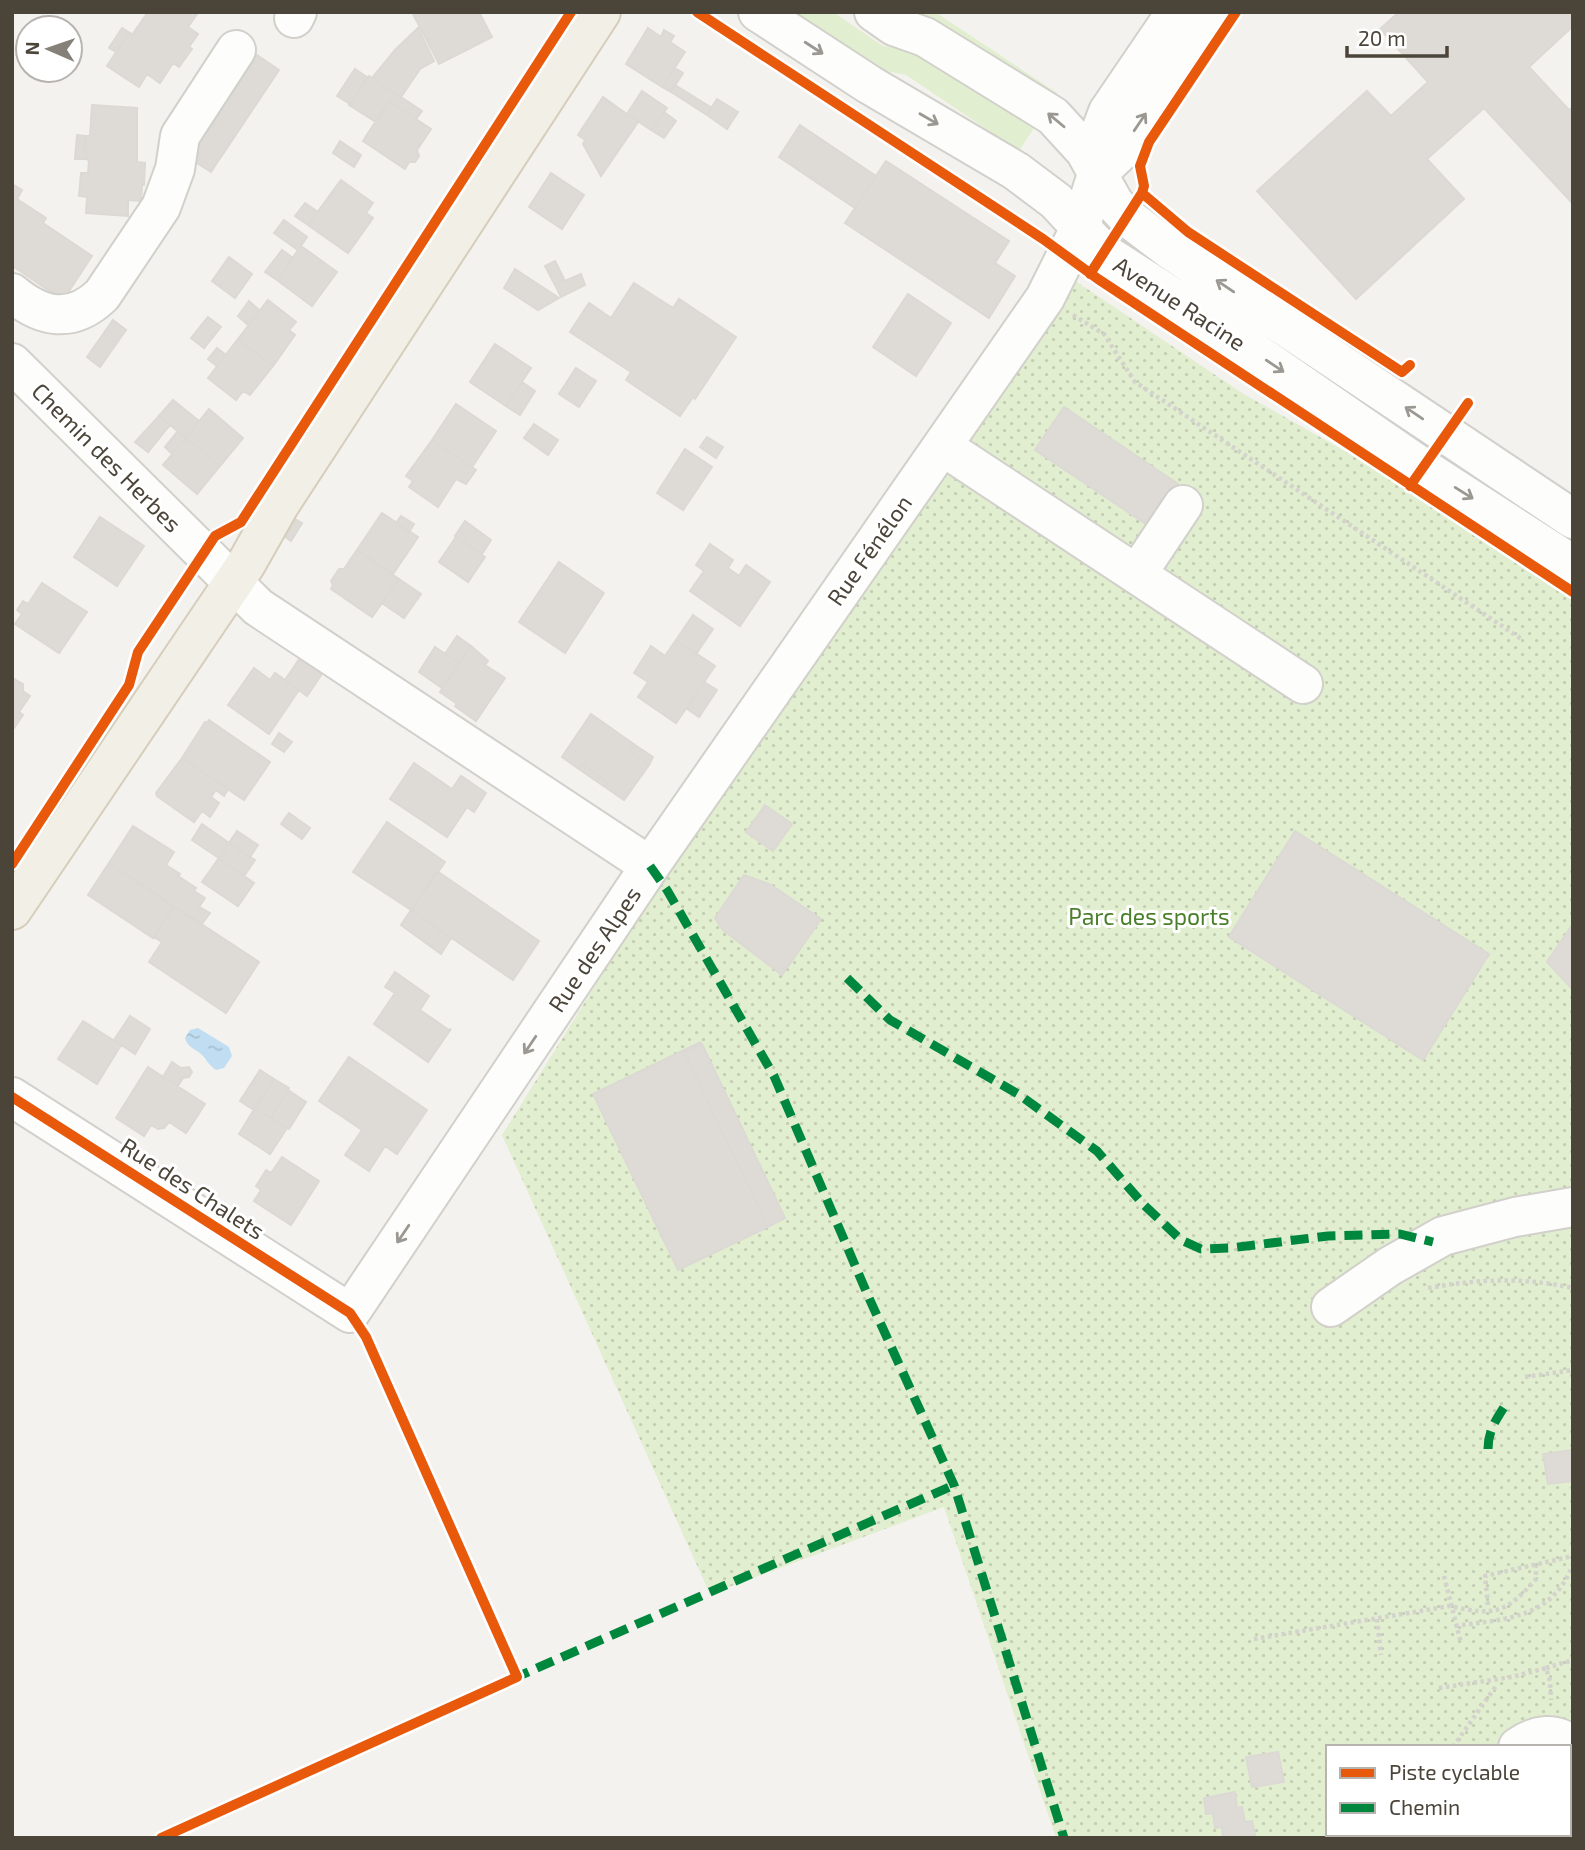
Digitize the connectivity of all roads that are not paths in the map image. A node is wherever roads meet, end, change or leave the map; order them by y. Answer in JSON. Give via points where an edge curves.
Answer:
{"nodes":[{"id":1,"x":601,"y":12,"type":"edge"},
{"id":2,"x":758,"y":12,"type":"edge"},
{"id":3,"x":874,"y":12,"type":"edge"},
{"id":4,"x":1176,"y":12,"type":"edge"},
{"id":5,"x":1214,"y":12,"type":"edge"},
{"id":6,"x":236,"y":50,"type":"dead end"},
{"id":7,"x":1097,"y":174,"type":"junction"},
{"id":8,"x":1080,"y":228,"type":"junction"},
{"id":9,"x":12,"y":293,"type":"edge"},
{"id":10,"x":12,"y":363,"type":"edge"},
{"id":11,"x":942,"y":446,"type":"junction"},
{"id":12,"x":1183,"y":505,"type":"dead end"},
{"id":13,"x":1573,"y":519,"type":"edge"},
{"id":14,"x":1573,"y":565,"type":"edge"},
{"id":15,"x":1137,"y":574,"type":"junction"},
{"id":16,"x":233,"y":580,"type":"junction"},
{"id":17,"x":1303,"y":684,"type":"dead end"},
{"id":18,"x":650,"y":866,"type":"junction"},
{"id":19,"x":12,"y":910,"type":"edge"},
{"id":20,"x":12,"y":1097,"type":"edge"},
{"id":21,"x":1573,"y":1207,"type":"edge"},
{"id":22,"x":1331,"y":1307,"type":"dead end"},
{"id":23,"x":350,"y":1313,"type":"joint"}],
"edges":[{"from":1,"to":16,"type":"main road"},
{"from":2,"to":8,"type":"street","name":"Avenue Racine","one_way":true,"via":[[1016,171],[1056,201]]},
{"from":7,"to":3,"type":"street","name":"Avenue Racine","one_way":true,"via":[[1085,150],[1053,116],[925,37],[894,26]]},
{"from":4,"to":7,"type":"street","via":[[1108,112],[1097,141]]},
{"from":7,"to":5,"type":"street","one_way":true,"via":[[1119,152]]},
{"from":6,"to":9,"type":"street","via":[[180,135],[175,169],[161,206],[102,295],[75,313],[46,314]]},
{"from":7,"to":8,"type":"street","name":"Rue Fénélon"},
{"from":13,"to":7,"type":"street","name":"Avenue Racine","one_way":true,"via":[[1169,249],[1127,217]]},
{"from":8,"to":11,"type":"street","name":"Rue Fénélon","via":[[1045,298]]},
{"from":8,"to":14,"type":"street","name":"Avenue Racine","one_way":true,"via":[[1104,253]]},
{"from":10,"to":16,"type":"street","name":"Chemin des Herbes"},
{"from":11,"to":15,"type":"street"},
{"from":11,"to":18,"type":"street","name":"Rue Fénélon"},
{"from":12,"to":15,"type":"street"},
{"from":15,"to":17,"type":"street"},
{"from":16,"to":18,"type":"street","name":"Rue des Alpes","via":[[258,607]]},
{"from":16,"to":19,"type":"main road"},
{"from":18,"to":23,"type":"street","name":"Rue des Alpes","one_way":true},
{"from":20,"to":23,"type":"street","name":"Rue des Chalets"},
{"from":21,"to":22,"type":"street","via":[[1443,1236]]}]}
